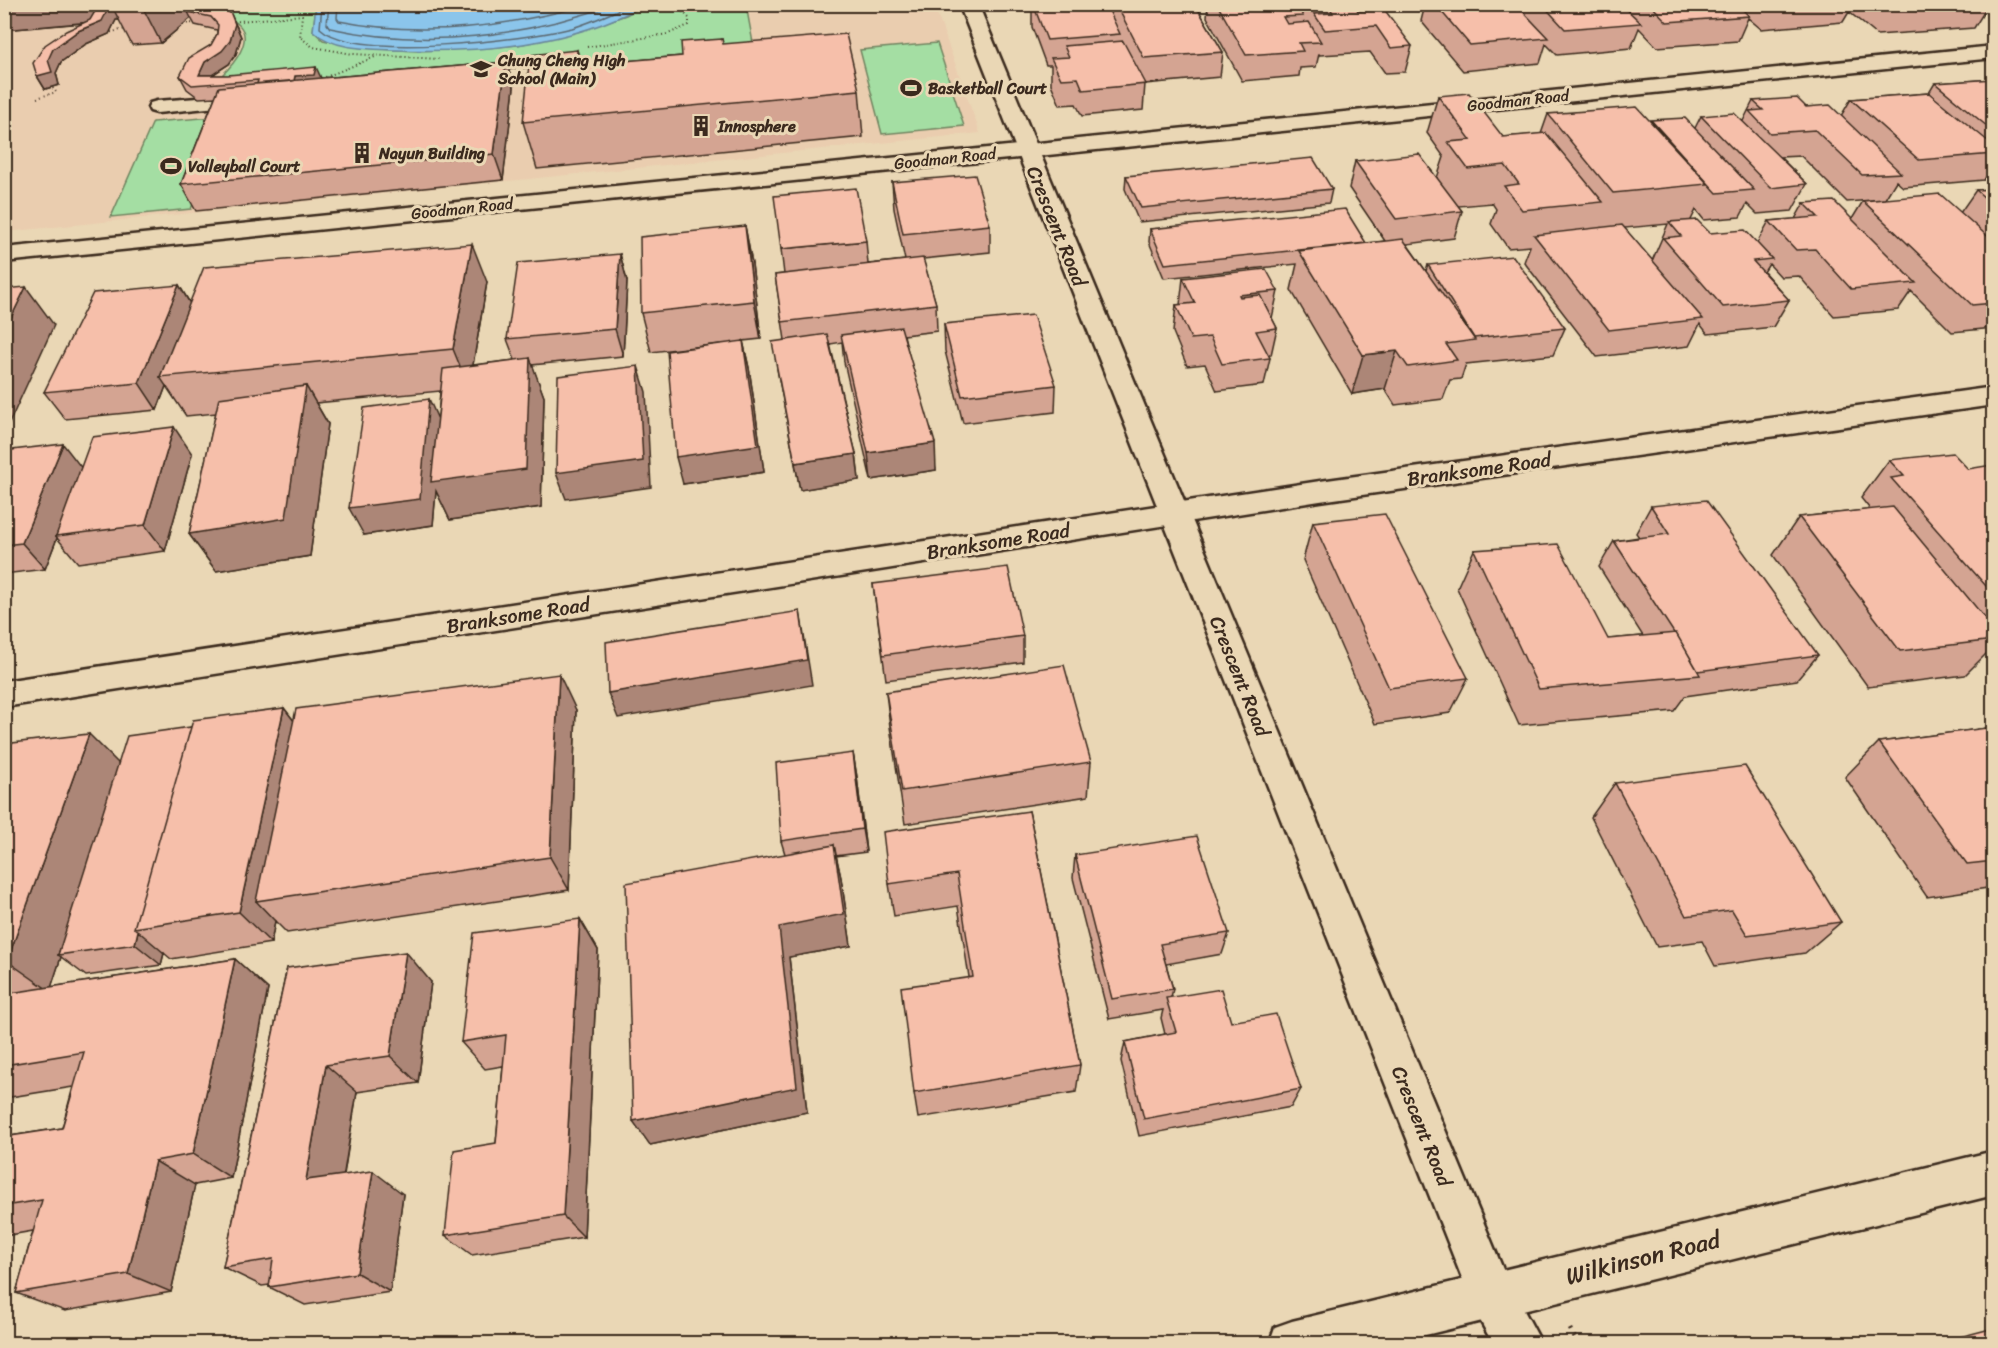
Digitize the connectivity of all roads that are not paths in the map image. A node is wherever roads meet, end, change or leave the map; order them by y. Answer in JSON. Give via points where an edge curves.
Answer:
{"nodes":[{"id":1,"x":968,"y":4,"type":"edge"},
{"id":2,"x":1994,"y":52,"type":"edge"},
{"id":3,"x":584,"y":76,"type":"edge"},
{"id":4,"x":450,"y":81,"type":"edge"},
{"id":5,"x":263,"y":98,"type":"edge"},
{"id":6,"x":157,"y":107,"type":"dead end"},
{"id":7,"x":1026,"y":149,"type":"junction"},
{"id":8,"x":4,"y":255,"type":"edge"},
{"id":9,"x":1994,"y":396,"type":"edge"},
{"id":10,"x":1174,"y":514,"type":"junction"},
{"id":11,"x":4,"y":694,"type":"edge"},
{"id":12,"x":1994,"y":1173,"type":"edge"},
{"id":13,"x":1491,"y":1295,"type":"junction"},
{"id":14,"x":1292,"y":1344,"type":"edge"},
{"id":15,"x":1519,"y":1344,"type":"edge"}],
"edges":[{"from":1,"to":7,"type":"street","name":"Crescent Road"},
{"from":2,"to":7,"type":"street","name":"Goodman Road"},
{"from":3,"to":4,"type":"lane","via":[[543,72]]},
{"from":5,"to":6,"type":"lane"},
{"from":7,"to":8,"type":"street","name":"Goodman Road"},
{"from":7,"to":10,"type":"street","name":"Crescent Road"},
{"from":9,"to":10,"type":"street","name":"Branksome Road"},
{"from":10,"to":11,"type":"street","name":"Branksome Road"},
{"from":10,"to":13,"type":"street","name":"Crescent Road"},
{"from":12,"to":13,"type":"street","name":"Wilkinson Road"},
{"from":13,"to":14,"type":"street","name":"Wilkinson Road"},
{"from":13,"to":15,"type":"street","name":"Crescent Road"}]}
